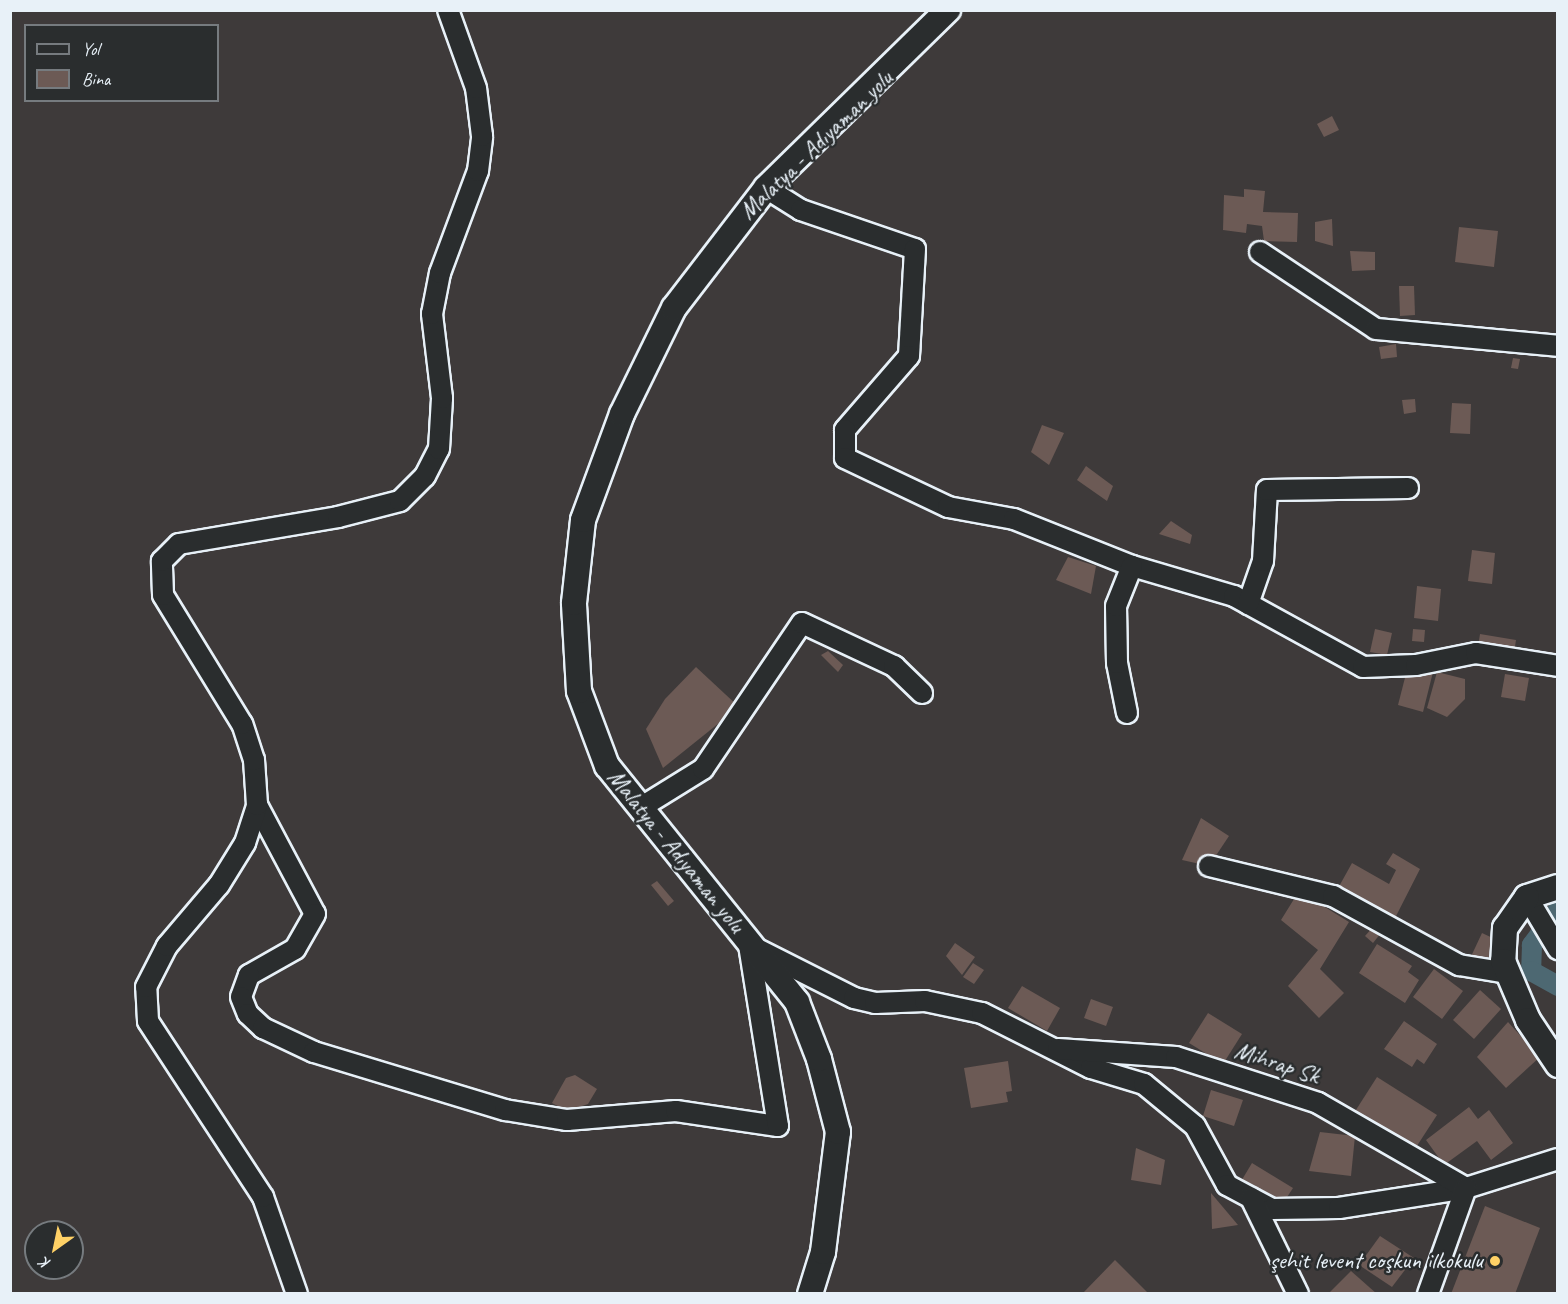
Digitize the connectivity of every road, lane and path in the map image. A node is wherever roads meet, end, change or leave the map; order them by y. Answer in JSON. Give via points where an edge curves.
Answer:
{"nodes":[{"id":1,"x":448,"y":10,"type":"edge"},
{"id":2,"x":948,"y":10,"type":"edge"},
{"id":3,"x":766,"y":188,"type":"junction"},
{"id":4,"x":1260,"y":252,"type":"dead end"},
{"id":5,"x":1557,"y":346,"type":"edge"},
{"id":6,"x":1408,"y":488,"type":"dead end"},
{"id":7,"x":1132,"y":566,"type":"junction"},
{"id":8,"x":1248,"y":604,"type":"junction"},
{"id":9,"x":1557,"y":666,"type":"edge"},
{"id":10,"x":922,"y":693,"type":"dead end"},
{"id":11,"x":1127,"y":713,"type":"dead end"},
{"id":12,"x":257,"y":806,"type":"junction"},
{"id":13,"x":640,"y":808,"type":"junction"},
{"id":14,"x":1209,"y":866,"type":"dead end"},
{"id":15,"x":1557,"y":887,"type":"edge"},
{"id":16,"x":1527,"y":897,"type":"junction"},
{"id":17,"x":750,"y":945,"type":"junction"},
{"id":18,"x":1557,"y":949,"type":"edge"},
{"id":19,"x":1508,"y":974,"type":"junction"},
{"id":20,"x":1051,"y":1048,"type":"junction"},
{"id":21,"x":1557,"y":1065,"type":"edge"},
{"id":22,"x":1557,"y":1159,"type":"edge"},
{"id":23,"x":1466,"y":1188,"type":"junction"},
{"id":24,"x":1251,"y":1198,"type":"junction"},
{"id":25,"x":297,"y":1293,"type":"edge"},
{"id":26,"x":810,"y":1293,"type":"edge"},
{"id":27,"x":1298,"y":1293,"type":"edge"},
{"id":28,"x":1428,"y":1293,"type":"edge"}],
"edges":[{"from":1,"to":12,"type":"street","via":[[476,88],[482,136],[478,171],[440,273],[432,314],[442,398],[439,449],[425,476],[400,501],[338,517],[179,544],[162,561],[163,594],[242,724],[254,760]]},
{"from":2,"to":3,"type":"main road","name":"Malatya - Adıyaman yolu"},
{"from":3,"to":7,"type":"street","via":[[801,210],[915,249],[909,356],[845,430],[845,458],[948,507],[1014,519]]},
{"from":3,"to":13,"type":"main road","name":"Malatya - Adıyaman yolu","via":[[674,308],[622,414],[583,520],[574,603],[579,691],[607,766]]},
{"from":4,"to":5,"type":"street","via":[[1376,329]]},
{"from":6,"to":8,"type":"street","via":[[1267,490],[1263,561]]},
{"from":7,"to":8,"type":"street"},
{"from":7,"to":11,"type":"street","via":[[1116,606],[1117,663]]},
{"from":8,"to":9,"type":"street","via":[[1364,666],[1416,665],[1476,653]]},
{"from":10,"to":13,"type":"street","via":[[894,666],[802,623],[703,769]]},
{"from":12,"to":17,"type":"street","via":[[315,914],[295,949],[249,975],[241,997],[249,1014],[263,1028],[314,1052],[505,1110],[567,1120],[676,1111],[778,1126]]},
{"from":12,"to":25,"type":"street","via":[[235,860],[167,946],[146,987],[148,1021],[263,1197]]},
{"from":13,"to":17,"type":"main road","name":"Malatya - Adıyaman yolu"},
{"from":14,"to":19,"type":"street","via":[[1333,896],[1459,964]]},
{"from":15,"to":16,"type":"main road"},
{"from":16,"to":18,"type":"street"},
{"from":16,"to":19,"type":"main road","via":[[1505,928],[1503,961]]},
{"from":17,"to":20,"type":"street","via":[[854,998],[925,1001],[982,1013]]},
{"from":17,"to":26,"type":"main road","name":"Malatya - Adıyaman yolu","via":[[796,1002],[838,1132],[823,1252]]},
{"from":19,"to":21,"type":"main road","via":[[1528,1020]]},
{"from":20,"to":23,"type":"street","name":"Mihrap Sk","via":[[1176,1057],[1318,1103]]},
{"from":20,"to":24,"type":"street","via":[[1144,1084],[1194,1126],[1227,1185]]},
{"from":22,"to":23,"type":"street"},
{"from":23,"to":24,"type":"street","via":[[1340,1208],[1272,1209]]},
{"from":23,"to":28,"type":"street"},
{"from":24,"to":27,"type":"street"}]}
